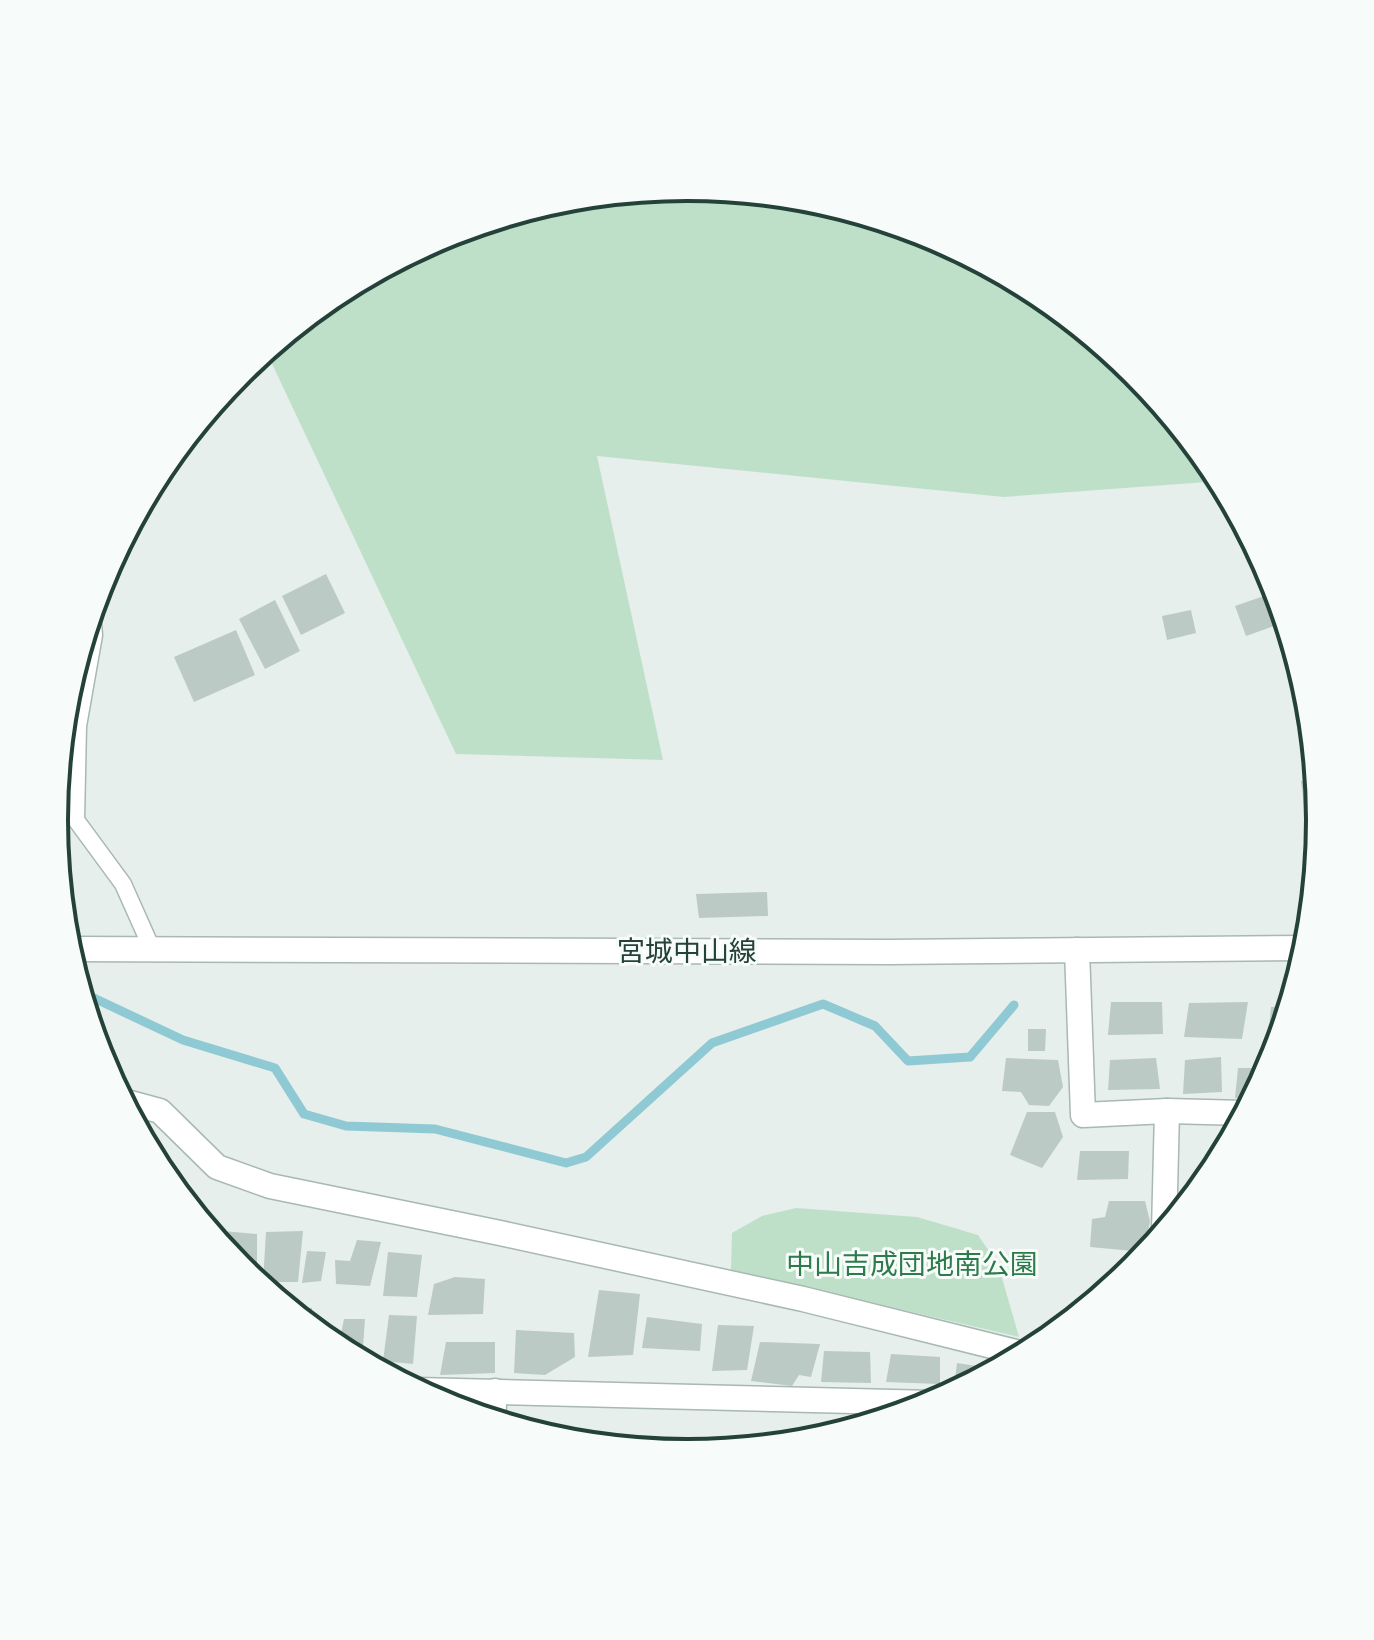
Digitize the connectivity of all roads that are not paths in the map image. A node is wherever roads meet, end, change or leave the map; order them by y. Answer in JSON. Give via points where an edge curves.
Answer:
{"nodes":[{"id":1,"x":90,"y":655,"type":"edge"},
{"id":2,"x":68,"y":812,"type":"edge"},
{"id":3,"x":76,"y":820,"type":"junction"},
{"id":4,"x":1292,"y":948,"type":"edge"},
{"id":5,"x":82,"y":949,"type":"edge"},
{"id":6,"x":152,"y":949,"type":"junction"},
{"id":7,"x":1077,"y":950,"type":"junction"},
{"id":8,"x":138,"y":1105,"type":"edge"},
{"id":9,"x":1167,"y":1111,"type":"junction"},
{"id":10,"x":1232,"y":1113,"type":"edge"},
{"id":11,"x":1164,"y":1213,"type":"edge"},
{"id":12,"x":1007,"y":1350,"type":"edge"},
{"id":13,"x":446,"y":1390,"type":"edge"},
{"id":14,"x":495,"y":1391,"type":"junction"},
{"id":15,"x":897,"y":1402,"type":"edge"},
{"id":16,"x":494,"y":1408,"type":"edge"}],
"edges":[{"from":1,"to":3,"type":"lane","via":[[78,726]]},
{"from":2,"to":3,"type":"lane"},
{"from":3,"to":6,"type":"lane","via":[[123,884]]},
{"from":4,"to":7,"type":"street","name":"宮城中山線"},
{"from":5,"to":6,"type":"street","name":"宮城中山線"},
{"from":6,"to":7,"type":"street","name":"宮城中山線"},
{"from":7,"to":9,"type":"street","via":[[1083,1115]]},
{"from":8,"to":12,"type":"street","via":[[160,1111],[217,1167],[270,1186],[803,1299]]},
{"from":9,"to":10,"type":"street"},
{"from":9,"to":11,"type":"street"},
{"from":13,"to":14,"type":"street"},
{"from":14,"to":15,"type":"street"},
{"from":14,"to":16,"type":"street"}]}
